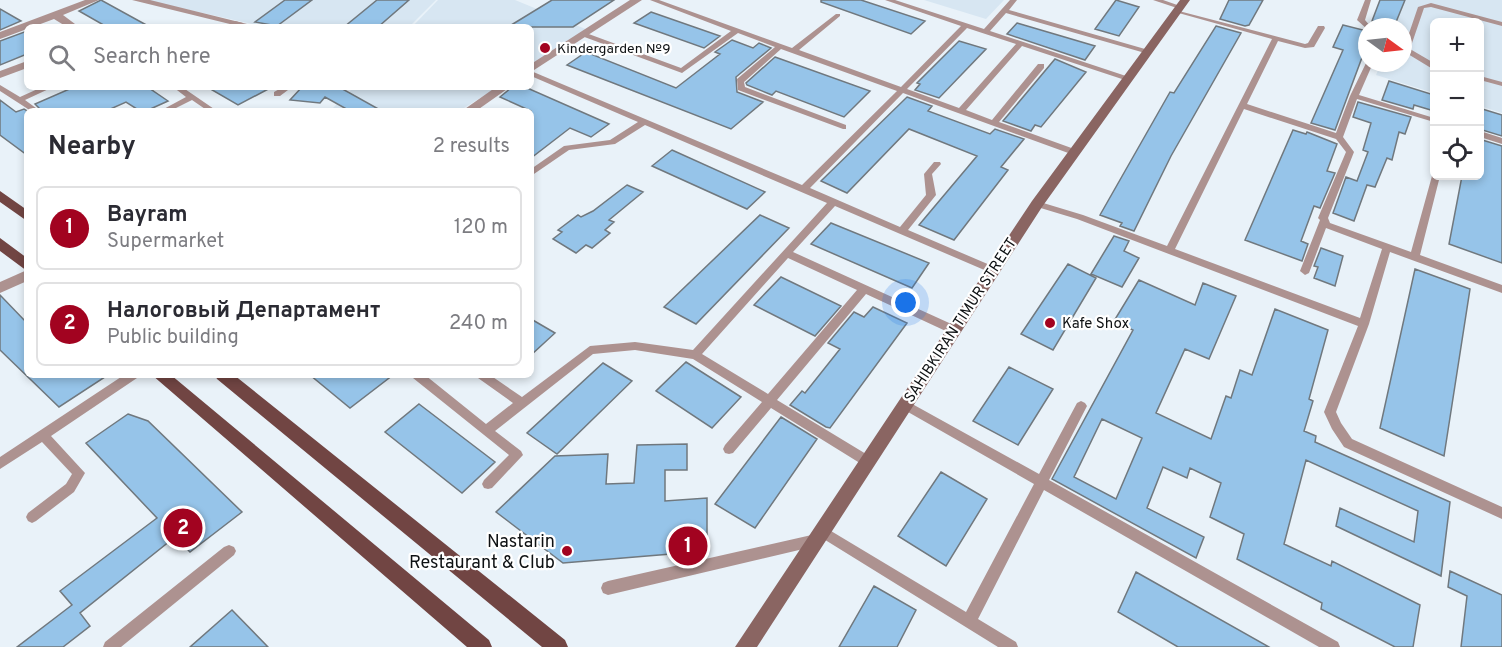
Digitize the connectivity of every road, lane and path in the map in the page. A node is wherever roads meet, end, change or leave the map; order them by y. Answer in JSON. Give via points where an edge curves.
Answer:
{"nodes":[{"id":1,"x":94,"y":0,"type":"edge"},
{"id":2,"x":137,"y":0,"type":"edge"},
{"id":3,"x":637,"y":0,"type":"edge"},
{"id":4,"x":653,"y":0,"type":"edge"},
{"id":5,"x":888,"y":0,"type":"edge"},
{"id":6,"x":1014,"y":0,"type":"edge"},
{"id":7,"x":1156,"y":0,"type":"edge"},
{"id":8,"x":1368,"y":0,"type":"edge"},
{"id":9,"x":1181,"y":6,"type":"edge"},
{"id":10,"x":1005,"y":11,"type":"junction"},
{"id":11,"x":55,"y":15,"type":"junction"},
{"id":12,"x":838,"y":15,"type":"dead end"},
{"id":13,"x":1362,"y":18,"type":"edge"},
{"id":14,"x":1478,"y":18,"type":"edge"},
{"id":15,"x":1484,"y":19,"type":"edge"},
{"id":16,"x":31,"y":24,"type":"edge"},
{"id":17,"x":69,"y":24,"type":"edge"},
{"id":18,"x":231,"y":24,"type":"edge"},
{"id":19,"x":1502,"y":24,"type":"edge"},
{"id":20,"x":966,"y":25,"type":"junction"},
{"id":21,"x":24,"y":27,"type":"edge"},
{"id":22,"x":1321,"y":28,"type":"dead end"},
{"id":23,"x":737,"y":30,"type":"junction"},
{"id":24,"x":986,"y":32,"type":"junction"},
{"id":25,"x":583,"y":35,"type":"junction"},
{"id":26,"x":0,"y":36,"type":"edge"},
{"id":27,"x":1276,"y":38,"type":"junction"},
{"id":28,"x":1021,"y":43,"type":"junction"},
{"id":29,"x":781,"y":45,"type":"junction"},
{"id":30,"x":794,"y":50,"type":"junction"},
{"id":31,"x":1148,"y":51,"type":"junction"},
{"id":32,"x":1430,"y":64,"type":"edge"},
{"id":33,"x":24,"y":65,"type":"edge"},
{"id":34,"x":1041,"y":66,"type":"dead end"},
{"id":35,"x":534,"y":68,"type":"edge"},
{"id":36,"x":534,"y":71,"type":"edge"},
{"id":37,"x":1365,"y":72,"type":"edge"},
{"id":38,"x":0,"y":75,"type":"edge"},
{"id":39,"x":1128,"y":78,"type":"junction"},
{"id":40,"x":1484,"y":79,"type":"edge"},
{"id":41,"x":1502,"y":84,"type":"edge"},
{"id":42,"x":0,"y":87,"type":"edge"},
{"id":43,"x":902,"y":89,"type":"junction"},
{"id":44,"x":42,"y":90,"type":"edge"},
{"id":45,"x":181,"y":90,"type":"edge"},
{"id":46,"x":283,"y":90,"type":"edge"},
{"id":47,"x":500,"y":90,"type":"edge"},
{"id":48,"x":277,"y":94,"type":"dead end"},
{"id":49,"x":1354,"y":96,"type":"junction"},
{"id":50,"x":192,"y":98,"type":"junction"},
{"id":51,"x":19,"y":100,"type":"junction"},
{"id":52,"x":1241,"y":105,"type":"junction"},
{"id":53,"x":31,"y":108,"type":"edge"},
{"id":54,"x":170,"y":108,"type":"edge"},
{"id":55,"x":208,"y":108,"type":"edge"},
{"id":56,"x":472,"y":108,"type":"edge"},
{"id":57,"x":961,"y":111,"type":"junction"},
{"id":58,"x":1430,"y":119,"type":"edge"},
{"id":59,"x":643,"y":122,"type":"junction"},
{"id":60,"x":994,"y":123,"type":"junction"},
{"id":61,"x":843,"y":128,"type":"dead end"},
{"id":62,"x":1484,"y":136,"type":"edge"},
{"id":63,"x":1339,"y":137,"type":"junction"},
{"id":64,"x":1502,"y":141,"type":"edge"},
{"id":65,"x":1074,"y":152,"type":"junction"},
{"id":66,"x":937,"y":164,"type":"dead end"},
{"id":67,"x":534,"y":170,"type":"edge"},
{"id":68,"x":1435,"y":180,"type":"edge"},
{"id":69,"x":804,"y":189,"type":"junction"},
{"id":70,"x":0,"y":195,"type":"edge"},
{"id":71,"x":834,"y":201,"type":"junction"},
{"id":72,"x":1037,"y":204,"type":"junction"},
{"id":73,"x":24,"y":215,"type":"edge"},
{"id":74,"x":1324,"y":221,"type":"junction"},
{"id":75,"x":903,"y":230,"type":"junction"},
{"id":76,"x":0,"y":243,"type":"edge"},
{"id":77,"x":1387,"y":247,"type":"junction"},
{"id":78,"x":1169,"y":252,"type":"junction"},
{"id":79,"x":788,"y":254,"type":"junction"},
{"id":80,"x":1415,"y":257,"type":"junction"},
{"id":81,"x":24,"y":263,"type":"edge"},
{"id":82,"x":993,"y":270,"type":"junction"},
{"id":83,"x":1305,"y":271,"type":"dead end"},
{"id":84,"x":24,"y":276,"type":"edge"},
{"id":85,"x":0,"y":288,"type":"edge"},
{"id":86,"x":1502,"y":289,"type":"edge"},
{"id":87,"x":863,"y":290,"type":"junction"},
{"id":88,"x":1364,"y":324,"type":"junction"},
{"id":89,"x":954,"y":330,"type":"junction"},
{"id":90,"x":695,"y":355,"type":"junction"},
{"id":91,"x":128,"y":378,"type":"edge"},
{"id":92,"x":164,"y":378,"type":"edge"},
{"id":93,"x":226,"y":378,"type":"edge"},
{"id":94,"x":421,"y":378,"type":"edge"},
{"id":95,"x":486,"y":378,"type":"edge"},
{"id":96,"x":768,"y":401,"type":"junction"},
{"id":97,"x":522,"y":403,"type":"junction"},
{"id":98,"x":905,"y":405,"type":"junction"},
{"id":99,"x":1081,"y":406,"type":"dead end"},
{"id":100,"x":487,"y":430,"type":"junction"},
{"id":101,"x":43,"y":435,"type":"junction"},
{"id":102,"x":729,"y":449,"type":"dead end"},
{"id":103,"x":867,"y":461,"type":"junction"},
{"id":104,"x":0,"y":464,"type":"edge"},
{"id":105,"x":1041,"y":482,"type":"junction"},
{"id":106,"x":488,"y":484,"type":"dead end"},
{"id":107,"x":1502,"y":513,"type":"edge"},
{"id":108,"x":32,"y":517,"type":"dead end"},
{"id":109,"x":819,"y":536,"type":"junction"},
{"id":110,"x":229,"y":551,"type":"dead end"},
{"id":111,"x":608,"y":588,"type":"dead end"},
{"id":112,"x":969,"y":621,"type":"junction"},
{"id":113,"x":110,"y":647,"type":"edge"},
{"id":114,"x":482,"y":647,"type":"edge"},
{"id":115,"x":558,"y":647,"type":"edge"},
{"id":116,"x":745,"y":647,"type":"edge"},
{"id":117,"x":1011,"y":647,"type":"edge"},
{"id":118,"x":1334,"y":647,"type":"edge"}],
"edges":[{"from":1,"to":11,"type":"street"},
{"from":2,"to":18,"type":"street"},
{"from":3,"to":25,"type":"street"},
{"from":4,"to":23,"type":"lane"},
{"from":5,"to":20,"type":"lane"},
{"from":6,"to":10,"type":"lane"},
{"from":7,"to":9,"type":"lane"},
{"from":8,"to":13,"type":"lane"},
{"from":9,"to":27,"type":"lane"},
{"from":9,"to":31,"type":"main road","name":"SAHIBKIRAN TIMUR STREET"},
{"from":10,"to":24,"type":"lane"},
{"from":10,"to":31,"type":"lane"},
{"from":11,"to":16,"type":"street"},
{"from":11,"to":17,"type":"street"},
{"from":12,"to":30,"type":"lane"},
{"from":14,"to":32,"type":"lane","via":[[1421,7],[1406,50]]},
{"from":15,"to":19,"type":"lane"},
{"from":20,"to":24,"type":"lane"},
{"from":20,"to":43,"type":"lane"},
{"from":21,"to":26,"type":"street"},
{"from":22,"to":27,"type":"lane","via":[[1311,45]]},
{"from":23,"to":25,"type":"lane","via":[[681,71]]},
{"from":23,"to":29,"type":"lane"},
{"from":24,"to":28,"type":"lane"},
{"from":25,"to":35,"type":"street"},
{"from":27,"to":52,"type":"lane"},
{"from":28,"to":39,"type":"lane"},
{"from":28,"to":57,"type":"lane"},
{"from":29,"to":30,"type":"lane"},
{"from":29,"to":61,"type":"lane","via":[[740,81],[741,88]]},
{"from":30,"to":43,"type":"lane"},
{"from":31,"to":39,"type":"main road","name":"SAHIBKIRAN TIMUR STREET"},
{"from":33,"to":38,"type":"street"},
{"from":34,"to":60,"type":"lane"},
{"from":36,"to":59,"type":"lane"},
{"from":37,"to":49,"type":"lane"},
{"from":39,"to":65,"type":"main road","name":"SAHIBKIRAN TIMUR STREET"},
{"from":40,"to":41,"type":"lane"},
{"from":42,"to":51,"type":"lane"},
{"from":43,"to":57,"type":"lane"},
{"from":43,"to":69,"type":"lane"},
{"from":44,"to":51,"type":"lane"},
{"from":45,"to":50,"type":"lane"},
{"from":46,"to":48,"type":"lane"},
{"from":47,"to":56,"type":"street"},
{"from":49,"to":58,"type":"lane"},
{"from":49,"to":63,"type":"lane"},
{"from":50,"to":54,"type":"lane"},
{"from":50,"to":55,"type":"lane"},
{"from":51,"to":53,"type":"lane"},
{"from":52,"to":63,"type":"lane"},
{"from":52,"to":78,"type":"lane"},
{"from":57,"to":60,"type":"lane"},
{"from":59,"to":67,"type":"lane","via":[[612,142],[567,148]]},
{"from":59,"to":69,"type":"lane"},
{"from":60,"to":65,"type":"lane"},
{"from":62,"to":64,"type":"lane"},
{"from":63,"to":74,"type":"lane","via":[[1350,152]]},
{"from":65,"to":72,"type":"main road","name":"SAHIBKIRAN TIMUR STREET"},
{"from":66,"to":75,"type":"lane","via":[[928,174],[931,195]]},
{"from":68,"to":80,"type":"lane"},
{"from":69,"to":71,"type":"lane"},
{"from":70,"to":73,"type":"main road"},
{"from":71,"to":75,"type":"lane"},
{"from":71,"to":79,"type":"lane"},
{"from":72,"to":78,"type":"lane"},
{"from":72,"to":82,"type":"main road","name":"SAHIBKIRAN TIMUR STREET"},
{"from":74,"to":77,"type":"lane"},
{"from":74,"to":83,"type":"lane"},
{"from":75,"to":82,"type":"lane"},
{"from":76,"to":81,"type":"main road"},
{"from":77,"to":80,"type":"lane"},
{"from":77,"to":88,"type":"lane"},
{"from":78,"to":88,"type":"lane"},
{"from":79,"to":87,"type":"lane"},
{"from":79,"to":90,"type":"lane"},
{"from":80,"to":86,"type":"lane"},
{"from":82,"to":89,"type":"main road","name":"SAHIBKIRAN TIMUR STREET"},
{"from":84,"to":85,"type":"street"},
{"from":87,"to":89,"type":"lane"},
{"from":87,"to":96,"type":"lane"},
{"from":88,"to":107,"type":"lane","via":[[1330,412],[1348,443]]},
{"from":89,"to":98,"type":"main road","name":"SAHIBKIRAN TIMUR STREET"},
{"from":90,"to":96,"type":"lane"},
{"from":90,"to":97,"type":"lane","via":[[635,346],[590,350]]},
{"from":91,"to":101,"type":"lane"},
{"from":92,"to":114,"type":"main road"},
{"from":93,"to":115,"type":"main road"},
{"from":94,"to":100,"type":"lane"},
{"from":95,"to":97,"type":"lane"},
{"from":96,"to":102,"type":"lane"},
{"from":96,"to":103,"type":"lane"},
{"from":97,"to":100,"type":"lane"},
{"from":98,"to":103,"type":"main road","name":"SAHIBKIRAN TIMUR STREET"},
{"from":98,"to":105,"type":"lane"},
{"from":99,"to":105,"type":"lane"},
{"from":100,"to":106,"type":"lane","via":[[518,455]]},
{"from":101,"to":104,"type":"lane"},
{"from":101,"to":108,"type":"lane","via":[[80,472],[70,488]]},
{"from":103,"to":109,"type":"main road","name":"SAHIBKIRAN TIMUR STREET"},
{"from":105,"to":112,"type":"lane"},
{"from":105,"to":118,"type":"lane"},
{"from":109,"to":111,"type":"lane"},
{"from":109,"to":112,"type":"lane"},
{"from":109,"to":116,"type":"main road","name":"SAHIBKIRAN TIMUR STREET"},
{"from":110,"to":113,"type":"lane"},
{"from":112,"to":117,"type":"lane"}]}
